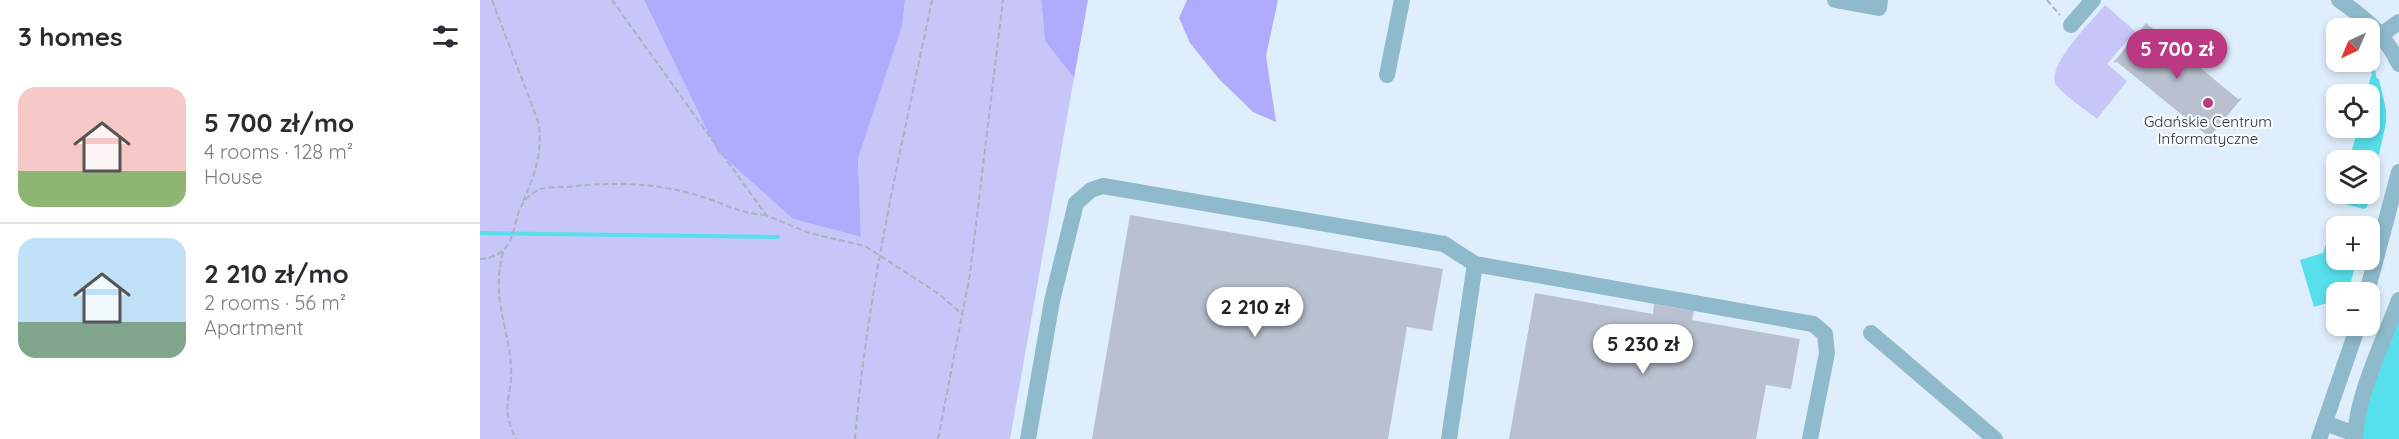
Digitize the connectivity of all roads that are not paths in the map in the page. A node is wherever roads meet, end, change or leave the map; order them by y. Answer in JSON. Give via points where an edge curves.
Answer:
{"nodes":[{"id":1,"x":1402,"y":0,"type":"edge"},
{"id":2,"x":1836,"y":0,"type":"edge"},
{"id":3,"x":1880,"y":0,"type":"edge"},
{"id":4,"x":2093,"y":0,"type":"edge"},
{"id":5,"x":2339,"y":0,"type":"edge"},
{"id":6,"x":2399,"y":22,"type":"edge"},
{"id":7,"x":2071,"y":25,"type":"road end"},
{"id":8,"x":2381,"y":35,"type":"junction"},
{"id":9,"x":2399,"y":64,"type":"edge"},
{"id":10,"x":1387,"y":75,"type":"dead end"},
{"id":11,"x":2399,"y":172,"type":"edge"},
{"id":12,"x":1475,"y":264,"type":"junction"},
{"id":13,"x":2370,"y":282,"type":"edge"},
{"id":14,"x":2399,"y":300,"type":"edge"},
{"id":15,"x":1870,"y":333,"type":"dead end"},
{"id":16,"x":2355,"y":336,"type":"edge"},
{"id":17,"x":2325,"y":423,"type":"junction"},
{"id":18,"x":2355,"y":437,"type":"edge"},
{"id":19,"x":1028,"y":439,"type":"edge"},
{"id":20,"x":1449,"y":439,"type":"edge"},
{"id":21,"x":1810,"y":439,"type":"edge"},
{"id":22,"x":1995,"y":439,"type":"edge"},
{"id":23,"x":2319,"y":439,"type":"edge"}],
"edges":[{"from":1,"to":10,"type":"street"},
{"from":2,"to":3,"type":"street","via":[[1879,8]]},
{"from":4,"to":7,"type":"street"},
{"from":5,"to":8,"type":"street"},
{"from":6,"to":8,"type":"street"},
{"from":8,"to":9,"type":"street"},
{"from":11,"to":13,"type":"street"},
{"from":12,"to":19,"type":"street","via":[[1444,244],[1103,186],[1090,190],[1076,203],[1052,302]]},
{"from":12,"to":20,"type":"street"},
{"from":12,"to":21,"type":"street","via":[[1812,324],[1824,334],[1827,353]]},
{"from":14,"to":18,"type":"street","via":[[2356,422]]},
{"from":15,"to":22,"type":"street"},
{"from":16,"to":17,"type":"street"},
{"from":17,"to":18,"type":"street"},
{"from":17,"to":23,"type":"street"}]}
